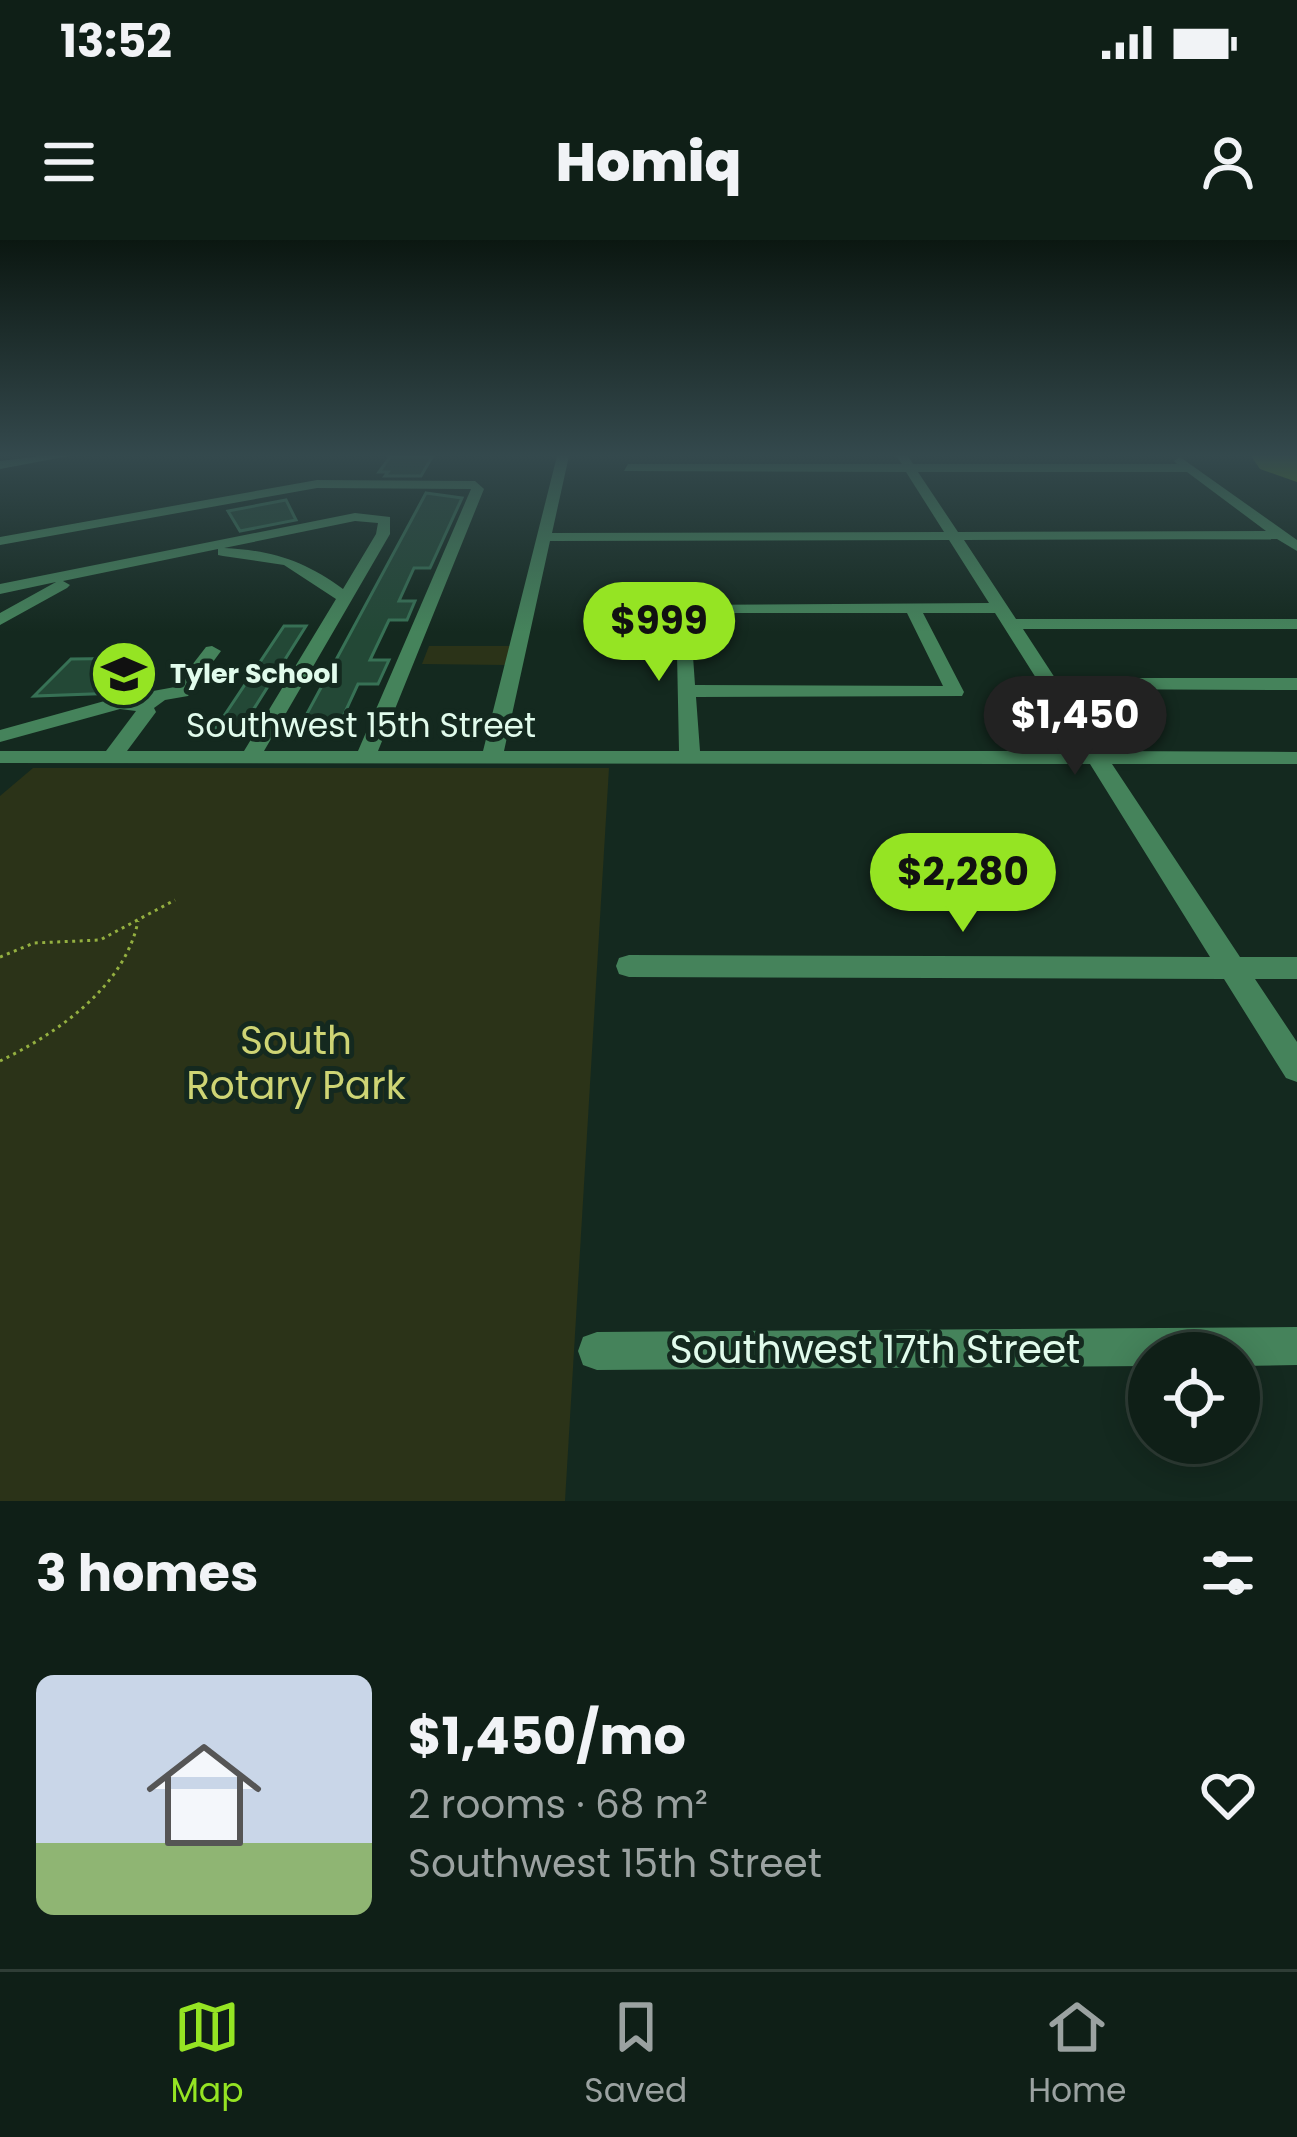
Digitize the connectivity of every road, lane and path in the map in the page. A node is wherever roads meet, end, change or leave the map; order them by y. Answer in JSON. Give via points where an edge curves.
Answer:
{"nodes":[{"id":1,"x":145,"y":515,"type":"edge"},
{"id":2,"x":467,"y":515,"type":"edge"},
{"id":3,"x":549,"y":515,"type":"edge"},
{"id":4,"x":941,"y":515,"type":"edge"},
{"id":5,"x":1253,"y":515,"type":"edge"},
{"id":6,"x":954,"y":534,"type":"junction"},
{"id":7,"x":1280,"y":535,"type":"junction"},
{"id":8,"x":544,"y":536,"type":"junction"},
{"id":9,"x":0,"y":541,"type":"edge"},
{"id":10,"x":1297,"y":547,"type":"edge"},
{"id":11,"x":183,"y":551,"type":"junction"},
{"id":12,"x":104,"y":568,"type":"junction"},
{"id":13,"x":0,"y":589,"type":"edge"},
{"id":14,"x":345,"y":598,"type":"junction"},
{"id":15,"x":913,"y":609,"type":"junction"},
{"id":16,"x":1008,"y":616,"type":"junction"},
{"id":17,"x":0,"y":620,"type":"edge"},
{"id":18,"x":1297,"y":624,"type":"edge"},
{"id":19,"x":212,"y":651,"type":"dead end"},
{"id":20,"x":1051,"y":683,"type":"junction"},
{"id":21,"x":1297,"y":684,"type":"edge"},
{"id":22,"x":687,"y":691,"type":"junction"},
{"id":23,"x":144,"y":706,"type":"junction"},
{"id":24,"x":0,"y":736,"type":"edge"},
{"id":25,"x":0,"y":757,"type":"edge"},
{"id":26,"x":26,"y":757,"type":"junction"},
{"id":27,"x":112,"y":757,"type":"junction"},
{"id":28,"x":250,"y":758,"type":"junction"},
{"id":29,"x":364,"y":758,"type":"junction"},
{"id":30,"x":492,"y":758,"type":"junction"},
{"id":31,"x":690,"y":758,"type":"junction"},
{"id":32,"x":1096,"y":758,"type":"junction"},
{"id":33,"x":1297,"y":758,"type":"edge"},
{"id":34,"x":0,"y":780,"type":"edge"},
{"id":35,"x":175,"y":900,"type":"dead end"},
{"id":36,"x":138,"y":921,"type":"junction"},
{"id":37,"x":0,"y":957,"type":"edge"},
{"id":38,"x":628,"y":966,"type":"dead end"},
{"id":39,"x":1232,"y":966,"type":"junction"},
{"id":40,"x":1297,"y":968,"type":"edge"},
{"id":41,"x":0,"y":1061,"type":"edge"},
{"id":42,"x":1297,"y":1068,"type":"edge"},
{"id":43,"x":1297,"y":1346,"type":"edge"},
{"id":44,"x":597,"y":1351,"type":"dead end"}],
"edges":[{"from":1,"to":9,"type":"street"},
{"from":2,"to":29,"type":"street"},
{"from":3,"to":8,"type":"street"},
{"from":4,"to":6,"type":"street"},
{"from":5,"to":7,"type":"street"},
{"from":6,"to":7,"type":"street"},
{"from":6,"to":8,"type":"street"},
{"from":6,"to":16,"type":"street"},
{"from":7,"to":10,"type":"street"},
{"from":8,"to":30,"type":"street"},
{"from":11,"to":12,"type":"street"},
{"from":11,"to":14,"type":"street","via":[[294,562]]},
{"from":11,"to":14,"type":"street","via":[[378,516],[387,527]]},
{"from":12,"to":13,"type":"street"},
{"from":12,"to":17,"type":"street"},
{"from":14,"to":28,"type":"street"},
{"from":15,"to":16,"type":"street"},
{"from":15,"to":22,"type":"street","via":[[682,608]]},
{"from":15,"to":22,"type":"street","via":[[955,692]]},
{"from":16,"to":18,"type":"street"},
{"from":16,"to":20,"type":"street"},
{"from":19,"to":23,"type":"street","via":[[181,692]]},
{"from":20,"to":21,"type":"street"},
{"from":20,"to":32,"type":"street"},
{"from":22,"to":31,"type":"street"},
{"from":23,"to":24,"type":"street","via":[[119,703]]},
{"from":23,"to":27,"type":"street"},
{"from":25,"to":26,"type":"street","name":"Southwest 15th Street"},
{"from":26,"to":27,"type":"street","name":"Southwest 15th Street"},
{"from":26,"to":34,"type":"street"},
{"from":27,"to":28,"type":"street","name":"Southwest 15th Street"},
{"from":28,"to":29,"type":"street","name":"Southwest 15th Street"},
{"from":29,"to":30,"type":"street","name":"Southwest 15th Street"},
{"from":30,"to":31,"type":"street","name":"Southwest 15th Street"},
{"from":31,"to":32,"type":"street","name":"Southwest 15th Street"},
{"from":32,"to":33,"type":"street","name":"Southwest 15th Street"},
{"from":32,"to":39,"type":"street"},
{"from":35,"to":36,"type":"path"},
{"from":36,"to":37,"type":"path","via":[[100,940],[34,943]]},
{"from":36,"to":41,"type":"path","via":[[95,999],[52,1036]]},
{"from":38,"to":39,"type":"street"},
{"from":39,"to":40,"type":"street"},
{"from":39,"to":42,"type":"street"},
{"from":43,"to":44,"type":"street","name":"Southwest 17th Street"}]}
